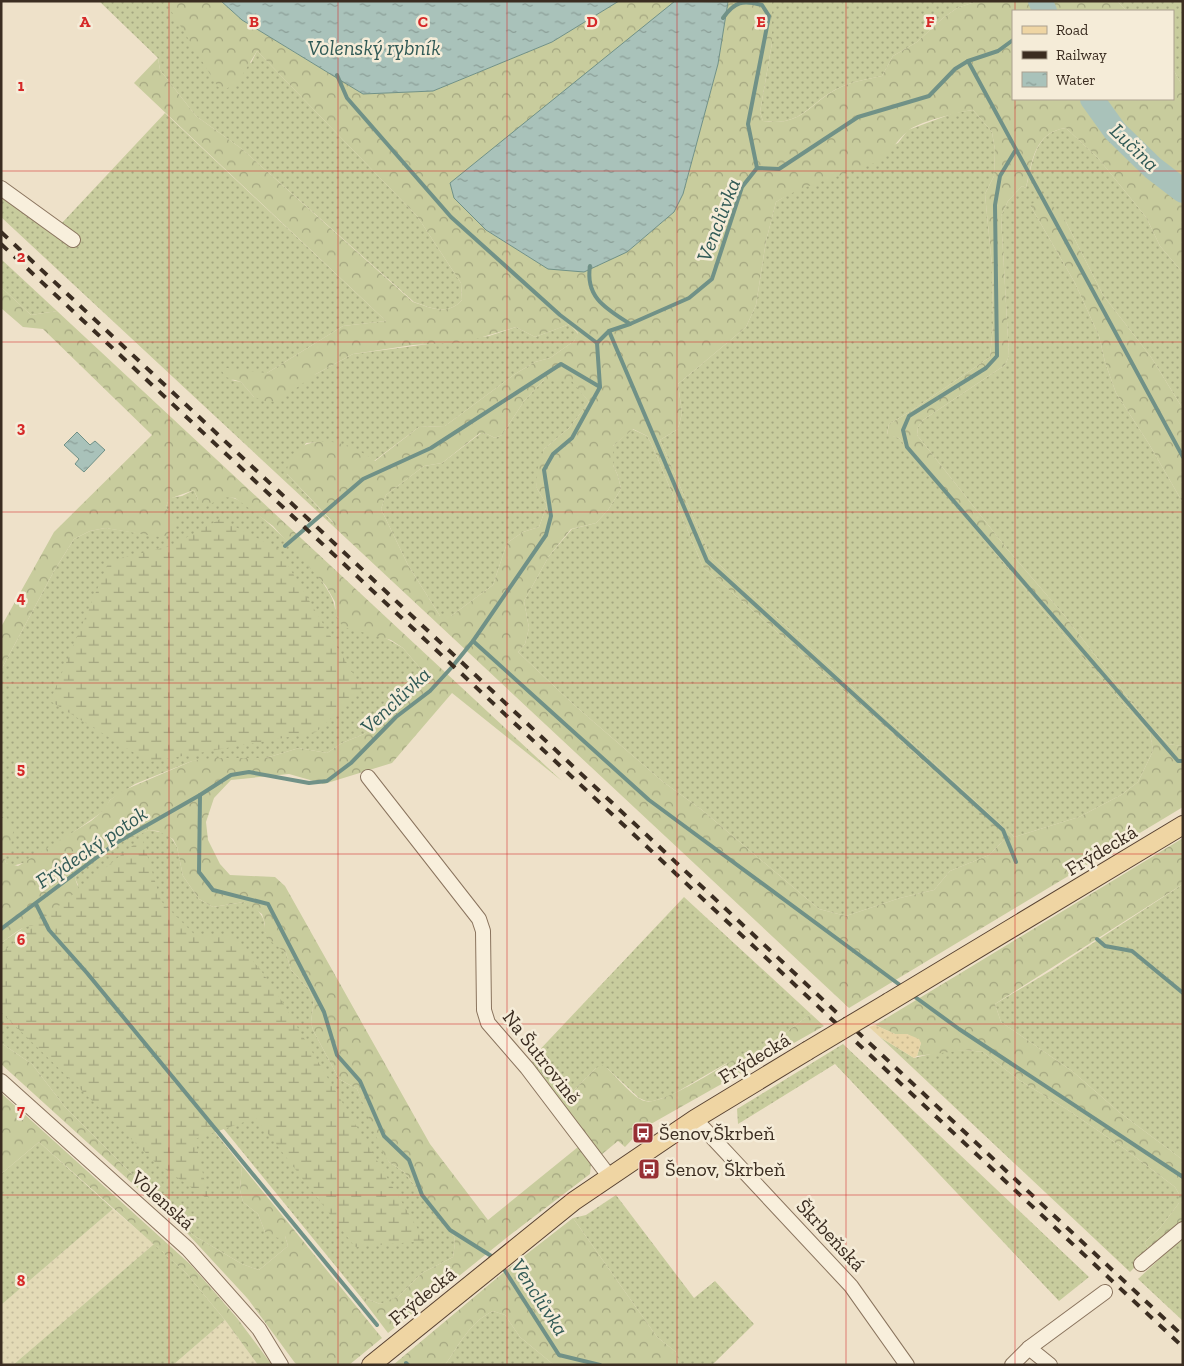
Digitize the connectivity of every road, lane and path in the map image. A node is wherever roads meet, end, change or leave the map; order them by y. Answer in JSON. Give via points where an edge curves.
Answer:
{"nodes":[{"id":1,"x":1,"y":188,"type":"edge"},
{"id":2,"x":74,"y":240,"type":"dead end"},
{"id":3,"x":368,"y":777,"type":"dead end"},
{"id":4,"x":1183,"y":825,"type":"edge"},
{"id":5,"x":1,"y":1081,"type":"edge"},
{"id":6,"x":695,"y":1119,"type":"junction"},
{"id":7,"x":609,"y":1176,"type":"junction"},
{"id":8,"x":1183,"y":1229,"type":"edge"},
{"id":9,"x":1141,"y":1264,"type":"dead end"},
{"id":10,"x":1105,"y":1292,"type":"dead end"},
{"id":11,"x":1029,"y":1348,"type":"junction"},
{"id":12,"x":281,"y":1365,"type":"edge"},
{"id":13,"x":371,"y":1365,"type":"edge"},
{"id":14,"x":907,"y":1365,"type":"edge"},
{"id":15,"x":1012,"y":1365,"type":"edge"},
{"id":16,"x":1050,"y":1365,"type":"edge"}],
"edges":[{"from":1,"to":2,"type":"street"},
{"from":3,"to":7,"type":"street","name":"Na Šutrovině","via":[[479,919],[483,932],[484,1010],[488,1023],[527,1068]]},
{"from":4,"to":6,"type":"main road","name":"Frýdecká","bridge":true},
{"from":5,"to":12,"type":"street","name":"Volenská","via":[[188,1248],[259,1329]]},
{"from":6,"to":7,"type":"main road","name":"Frýdecká"},
{"from":6,"to":14,"type":"street","name":"Škrbeňská","via":[[851,1286]]},
{"from":7,"to":13,"type":"main road","name":"Frýdecká","via":[[518,1245]]},
{"from":8,"to":9,"type":"street"},
{"from":10,"to":11,"type":"street"},
{"from":11,"to":15,"type":"street"},
{"from":11,"to":16,"type":"street"}]}
